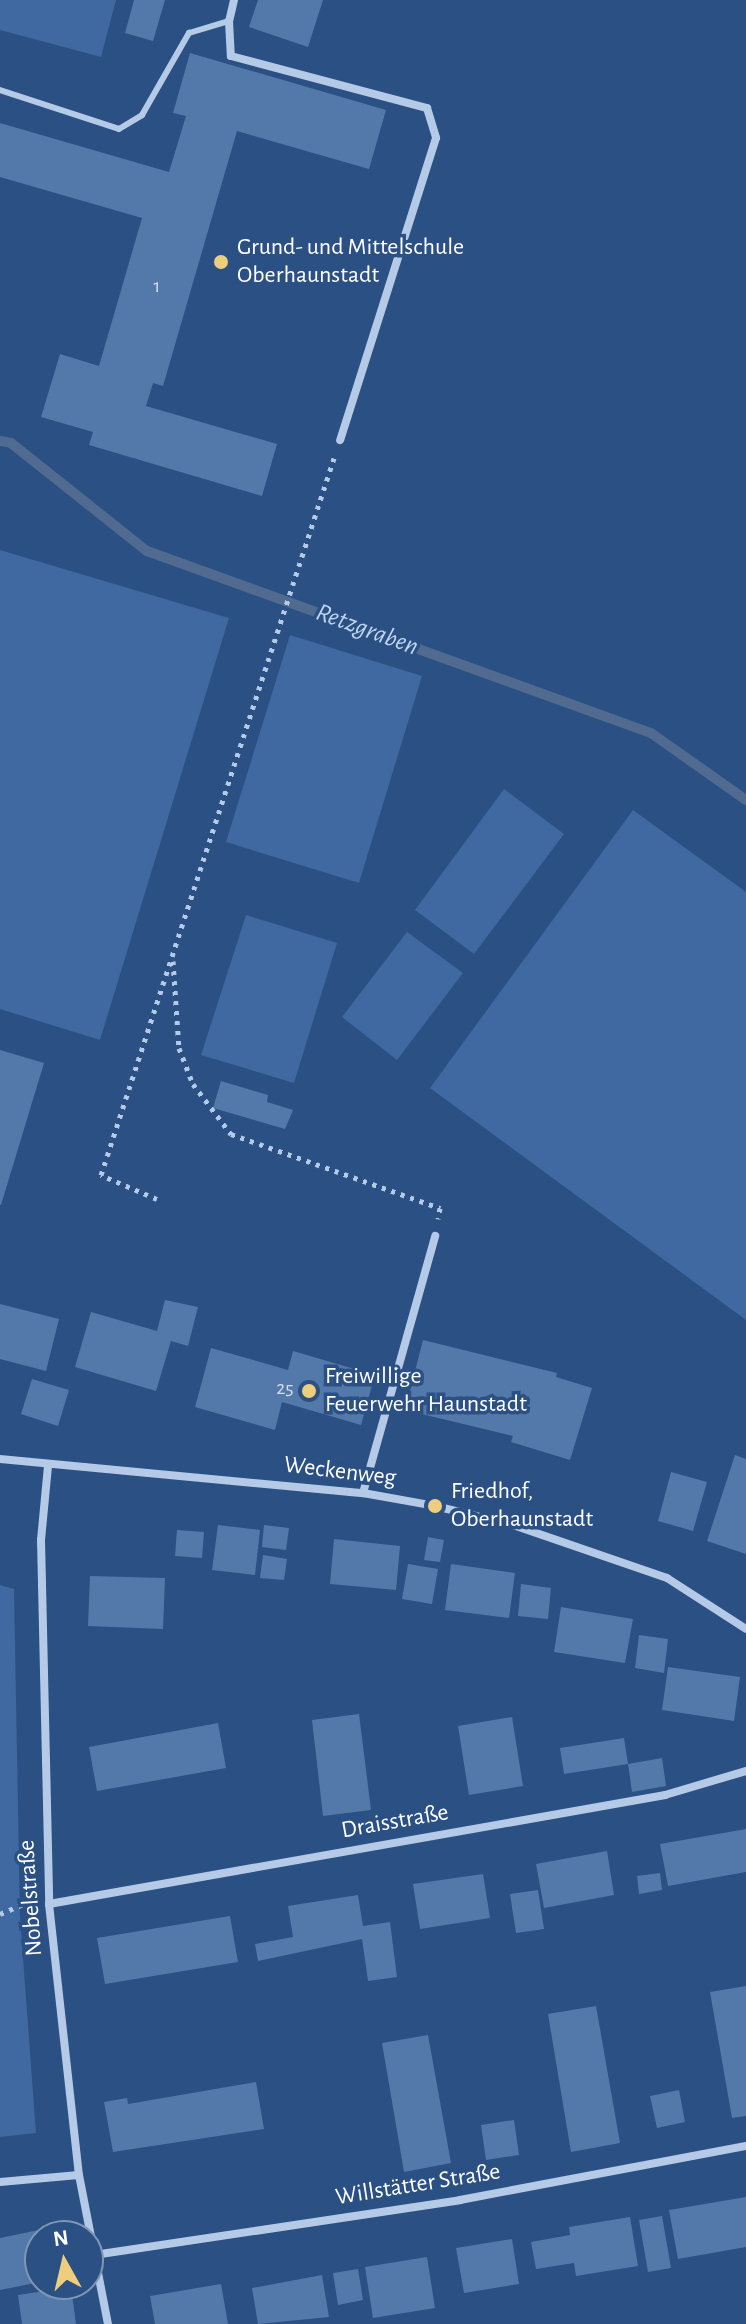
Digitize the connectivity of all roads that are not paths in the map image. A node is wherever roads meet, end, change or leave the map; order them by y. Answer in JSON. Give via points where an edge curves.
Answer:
{"nodes":[{"id":1,"x":234,"y":0,"type":"edge"},
{"id":2,"x":229,"y":21,"type":"junction"},
{"id":3,"x":0,"y":90,"type":"edge"},
{"id":4,"x":340,"y":440,"type":"road end"},
{"id":5,"x":435,"y":1236,"type":"road end"},
{"id":6,"x":0,"y":1459,"type":"edge"},
{"id":7,"x":48,"y":1466,"type":"junction"},
{"id":8,"x":363,"y":1493,"type":"junction"},
{"id":9,"x":746,"y":1629,"type":"edge"},
{"id":10,"x":746,"y":1771,"type":"edge"},
{"id":11,"x":49,"y":1904,"type":"junction"},
{"id":12,"x":746,"y":2146,"type":"edge"},
{"id":13,"x":79,"y":2175,"type":"junction"},
{"id":14,"x":0,"y":2182,"type":"edge"},
{"id":15,"x":87,"y":2220,"type":"edge"},
{"id":16,"x":104,"y":2253,"type":"edge"},
{"id":17,"x":103,"y":2300,"type":"edge"},
{"id":18,"x":108,"y":2324,"type":"edge"}],
"edges":[{"from":1,"to":2,"type":"street"},
{"from":2,"to":3,"type":"lane","via":[[189,33],[142,115],[119,129]]},
{"from":2,"to":4,"type":"street","via":[[231,56],[427,108],[436,138]]},
{"from":5,"to":8,"type":"street"},
{"from":6,"to":7,"type":"street","name":"Weckenweg"},
{"from":7,"to":8,"type":"street","name":"Weckenweg"},
{"from":7,"to":11,"type":"street","name":"Nobelstraße","via":[[41,1540]]},
{"from":8,"to":9,"type":"street","name":"Weckenweg","via":[[513,1525],[653,1573]]},
{"from":10,"to":11,"type":"street","name":"Draisstraße","via":[[665,1795]]},
{"from":11,"to":13,"type":"street","name":"Nobelstraße"},
{"from":12,"to":16,"type":"street","name":"Willstätter Straße","via":[[460,2200]]},
{"from":13,"to":14,"type":"street"},
{"from":13,"to":15,"type":"street","name":"Nobelstraße"},
{"from":17,"to":18,"type":"street","name":"Nobelstraße"}]}
